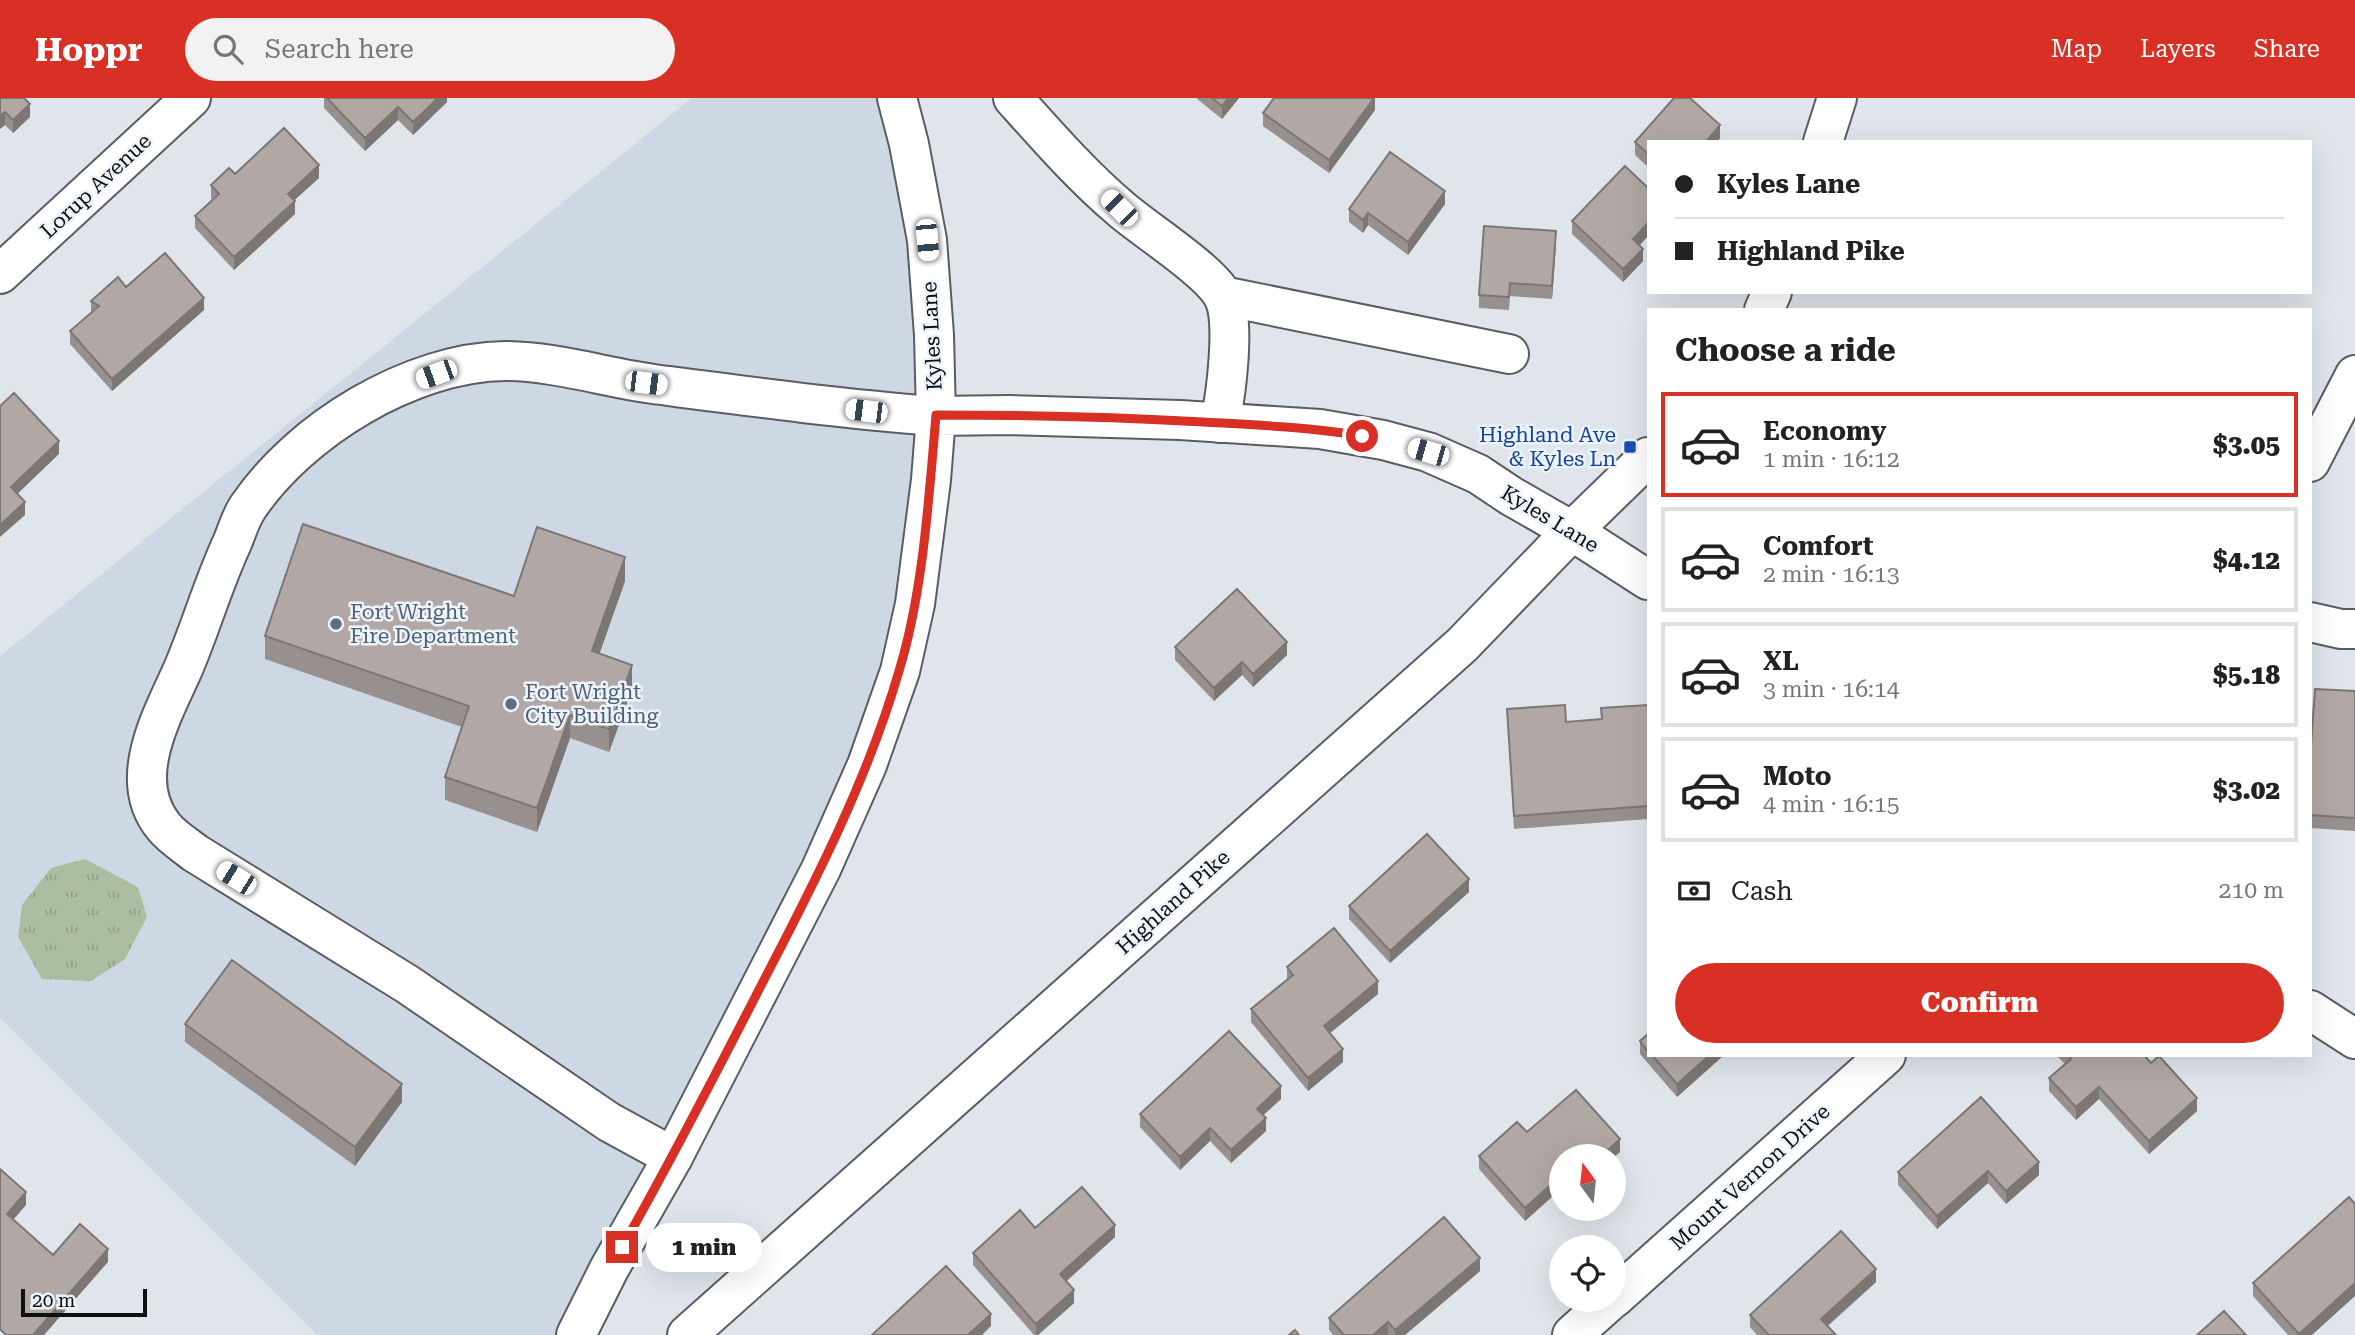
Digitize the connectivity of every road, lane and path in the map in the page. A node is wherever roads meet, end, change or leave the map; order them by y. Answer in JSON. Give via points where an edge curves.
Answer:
{"nodes":[{"id":1,"x":191,"y":98,"type":"edge"},
{"id":2,"x":897,"y":98,"type":"edge"},
{"id":3,"x":1013,"y":98,"type":"edge"},
{"id":4,"x":1837,"y":98,"type":"edge"},
{"id":5,"x":1824,"y":140,"type":"edge"},
{"id":6,"x":0,"y":274,"type":"edge"},
{"id":7,"x":1223,"y":296,"type":"junction"},
{"id":8,"x":1509,"y":354,"type":"dead end"},
{"id":9,"x":2355,"y":375,"type":"edge"},
{"id":10,"x":936,"y":415,"type":"junction"},
{"id":11,"x":1220,"y":423,"type":"junction"},
{"id":12,"x":2312,"y":457,"type":"edge"},
{"id":13,"x":1647,"y":458,"type":"edge"},
{"id":14,"x":1572,"y":531,"type":"junction"},
{"id":15,"x":1647,"y":579,"type":"edge"},
{"id":16,"x":2312,"y":622,"type":"edge"},
{"id":17,"x":2355,"y":629,"type":"edge"},
{"id":18,"x":2312,"y":1011,"type":"edge"},
{"id":19,"x":2355,"y":1039,"type":"edge"},
{"id":20,"x":1884,"y":1057,"type":"edge"},
{"id":21,"x":673,"y":1157,"type":"junction"},
{"id":22,"x":1626,"y":1287,"type":"edge"},
{"id":23,"x":1598,"y":1312,"type":"edge"},
{"id":24,"x":576,"y":1335,"type":"edge"},
{"id":25,"x":687,"y":1335,"type":"edge"},
{"id":26,"x":1572,"y":1335,"type":"edge"}],
"edges":[{"from":1,"to":6,"type":"street","name":"Lorup Avenue"},
{"from":2,"to":10,"type":"street","name":"Kyles Lane","via":[[927,240]]},
{"from":3,"to":7,"type":"street","via":[[1119,208],[1206,277]]},
{"from":4,"to":5,"type":"street"},
{"from":7,"to":8,"type":"street"},
{"from":7,"to":11,"type":"street","via":[[1229,325]]},
{"from":9,"to":12,"type":"street"},
{"from":10,"to":11,"type":"street","name":"Kyles Lane"},
{"from":10,"to":21,"type":"street","via":[[915,604],[900,671],[867,765],[821,869]]},
{"from":10,"to":21,"type":"street","via":[[866,411],[505,361],[455,367],[384,392],[298,449],[247,508],[155,734],[146,773],[152,809],[165,829],[195,853],[407,984],[609,1122]]},
{"from":11,"to":14,"type":"street","name":"Kyles Lane","via":[[1320,429],[1428,452],[1478,474]]},
{"from":13,"to":14,"type":"street","name":"Highland Pike"},
{"from":14,"to":15,"type":"street","name":"Kyles Lane"},
{"from":14,"to":25,"type":"street","name":"Highland Pike","via":[[1462,645]]},
{"from":16,"to":17,"type":"street"},
{"from":18,"to":19,"type":"street"},
{"from":20,"to":22,"type":"street","name":"Mount Vernon Drive"},
{"from":21,"to":24,"type":"street"},
{"from":23,"to":26,"type":"street","name":"Mount Vernon Drive"}]}
